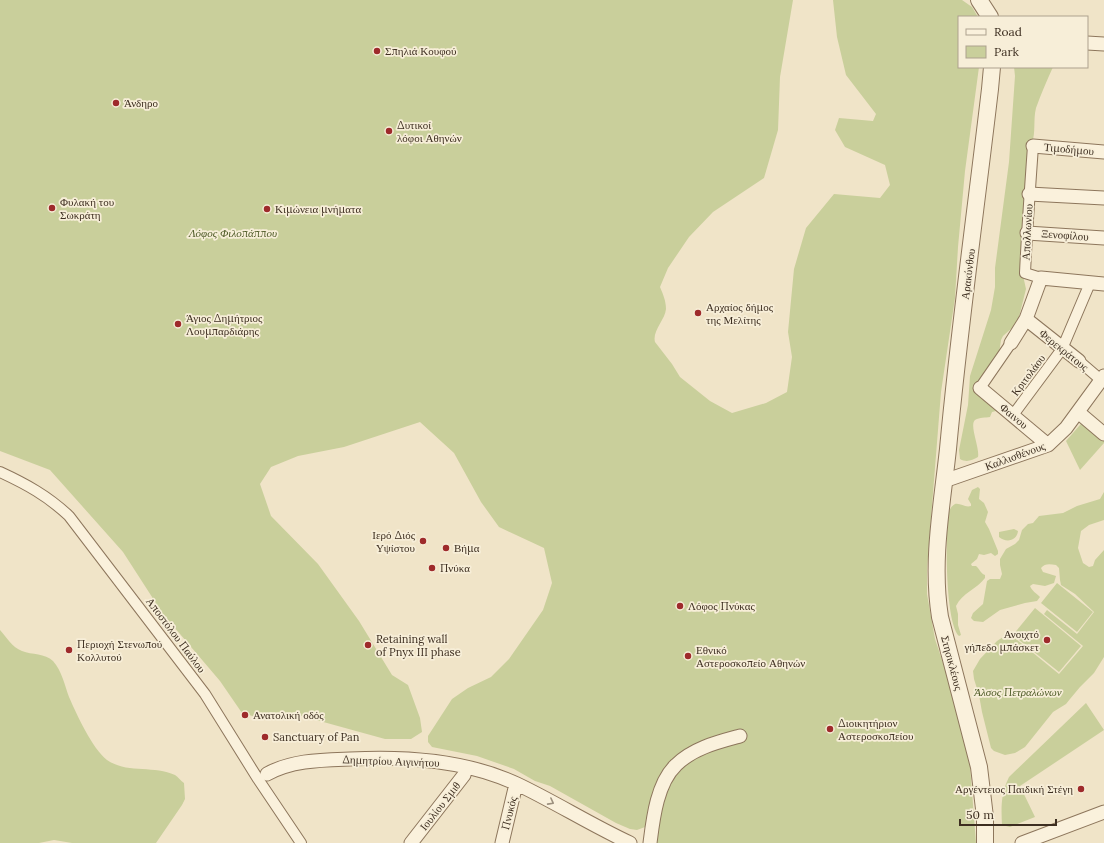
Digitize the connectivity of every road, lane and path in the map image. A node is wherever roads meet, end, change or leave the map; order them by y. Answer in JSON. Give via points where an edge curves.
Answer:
{"nodes":[{"id":1,"x":979,"y":0,"type":"edge"},
{"id":2,"x":989,"y":16,"type":"edge"},
{"id":3,"x":1088,"y":43,"type":"edge"},
{"id":4,"x":1104,"y":44,"type":"edge"},
{"id":5,"x":992,"y":68,"type":"edge"},
{"id":6,"x":1034,"y":146,"type":"joint"},
{"id":7,"x":1104,"y":152,"type":"edge"},
{"id":8,"x":1029,"y":194,"type":"junction"},
{"id":9,"x":1104,"y":198,"type":"edge"},
{"id":10,"x":1027,"y":232,"type":"junction"},
{"id":11,"x":1104,"y":238,"type":"edge"},
{"id":12,"x":1040,"y":278,"type":"junction"},
{"id":13,"x":1090,"y":282,"type":"junction"},
{"id":14,"x":1104,"y":284,"type":"edge"},
{"id":15,"x":1026,"y":319,"type":"junction"},
{"id":16,"x":1011,"y":343,"type":"joint"},
{"id":17,"x":1062,"y":349,"type":"junction"},
{"id":18,"x":1079,"y":361,"type":"joint"},
{"id":19,"x":1103,"y":378,"type":"edge"},
{"id":20,"x":980,"y":388,"type":"joint"},
{"id":21,"x":1078,"y":412,"type":"junction"},
{"id":22,"x":1013,"y":415,"type":"junction"},
{"id":23,"x":1104,"y":434,"type":"edge"},
{"id":24,"x":1048,"y":445,"type":"junction"},
{"id":25,"x":0,"y":472,"type":"edge"},
{"id":26,"x":944,"y":481,"type":"junction"},
{"id":27,"x":740,"y":736,"type":"dead end"},
{"id":28,"x":466,"y":767,"type":"junction"},
{"id":29,"x":262,"y":776,"type":"junction"},
{"id":30,"x":516,"y":784,"type":"junction"},
{"id":31,"x":1104,"y":812,"type":"edge"},
{"id":32,"x":301,"y":843,"type":"edge"},
{"id":33,"x":412,"y":843,"type":"edge"},
{"id":34,"x":502,"y":843,"type":"edge"},
{"id":35,"x":630,"y":843,"type":"edge"},
{"id":36,"x":650,"y":843,"type":"edge"},
{"id":37,"x":985,"y":843,"type":"edge"},
{"id":38,"x":1022,"y":843,"type":"edge"}],
"edges":[{"from":1,"to":2,"type":"street"},
{"from":3,"to":4,"type":"street"},
{"from":5,"to":26,"type":"street","name":"Αρακύνθου"},
{"from":6,"to":7,"type":"street","name":"Τιμοδήμου"},
{"from":6,"to":8,"type":"street","name":"Απολλωνίου"},
{"from":8,"to":9,"type":"street"},
{"from":8,"to":10,"type":"street","name":"Απολλωνίου"},
{"from":10,"to":11,"type":"street","name":"Ξενοφίλου"},
{"from":10,"to":12,"type":"street","name":"Απολλωνίου","via":[[1026,272]]},
{"from":12,"to":13,"type":"street"},
{"from":12,"to":15,"type":"street"},
{"from":13,"to":14,"type":"street"},
{"from":13,"to":17,"type":"street","name":"Κριτολάου"},
{"from":15,"to":16,"type":"street"},
{"from":15,"to":17,"type":"street","name":"Φερεκράτους"},
{"from":16,"to":20,"type":"street"},
{"from":17,"to":18,"type":"street","name":"Φερεκράτους"},
{"from":17,"to":22,"type":"street","name":"Κριτολάου"},
{"from":18,"to":19,"type":"street","name":"Φερεκράτους"},
{"from":19,"to":21,"type":"street","name":"Καλλισθένους"},
{"from":20,"to":22,"type":"street","name":"Φαινου"},
{"from":21,"to":23,"type":"street"},
{"from":21,"to":24,"type":"street","name":"Καλλισθένους"},
{"from":22,"to":24,"type":"street","name":"Φαινου"},
{"from":24,"to":26,"type":"street","name":"Καλλισθένους"},
{"from":25,"to":29,"type":"street","name":"Αποστόλου Παύλου","via":[[42,494],[69,516],[204,694]]},
{"from":26,"to":37,"type":"street","name":"Στησικλέους","via":[[936,558],[939,608],[979,767],[985,817]]},
{"from":27,"to":36,"type":"street","via":[[705,747],[691,754],[670,771],[658,800]]},
{"from":28,"to":29,"type":"street","name":"Δημητρίου Αιγινήτου","via":[[415,760],[366,758],[293,764],[282,766]]},
{"from":28,"to":30,"type":"street","name":"Δημητρίου Αιγινήτου"},
{"from":28,"to":33,"type":"street","name":"Ιουλίου Σμιθ","via":[[464,775]]},
{"from":29,"to":32,"type":"street","name":"Αποστόλου Παύλου"},
{"from":30,"to":34,"type":"street","name":"Πνυκός"},
{"from":30,"to":35,"type":"street","name":"Δημητρίου Αιγινήτου","one_way":true},
{"from":31,"to":38,"type":"street"}]}
